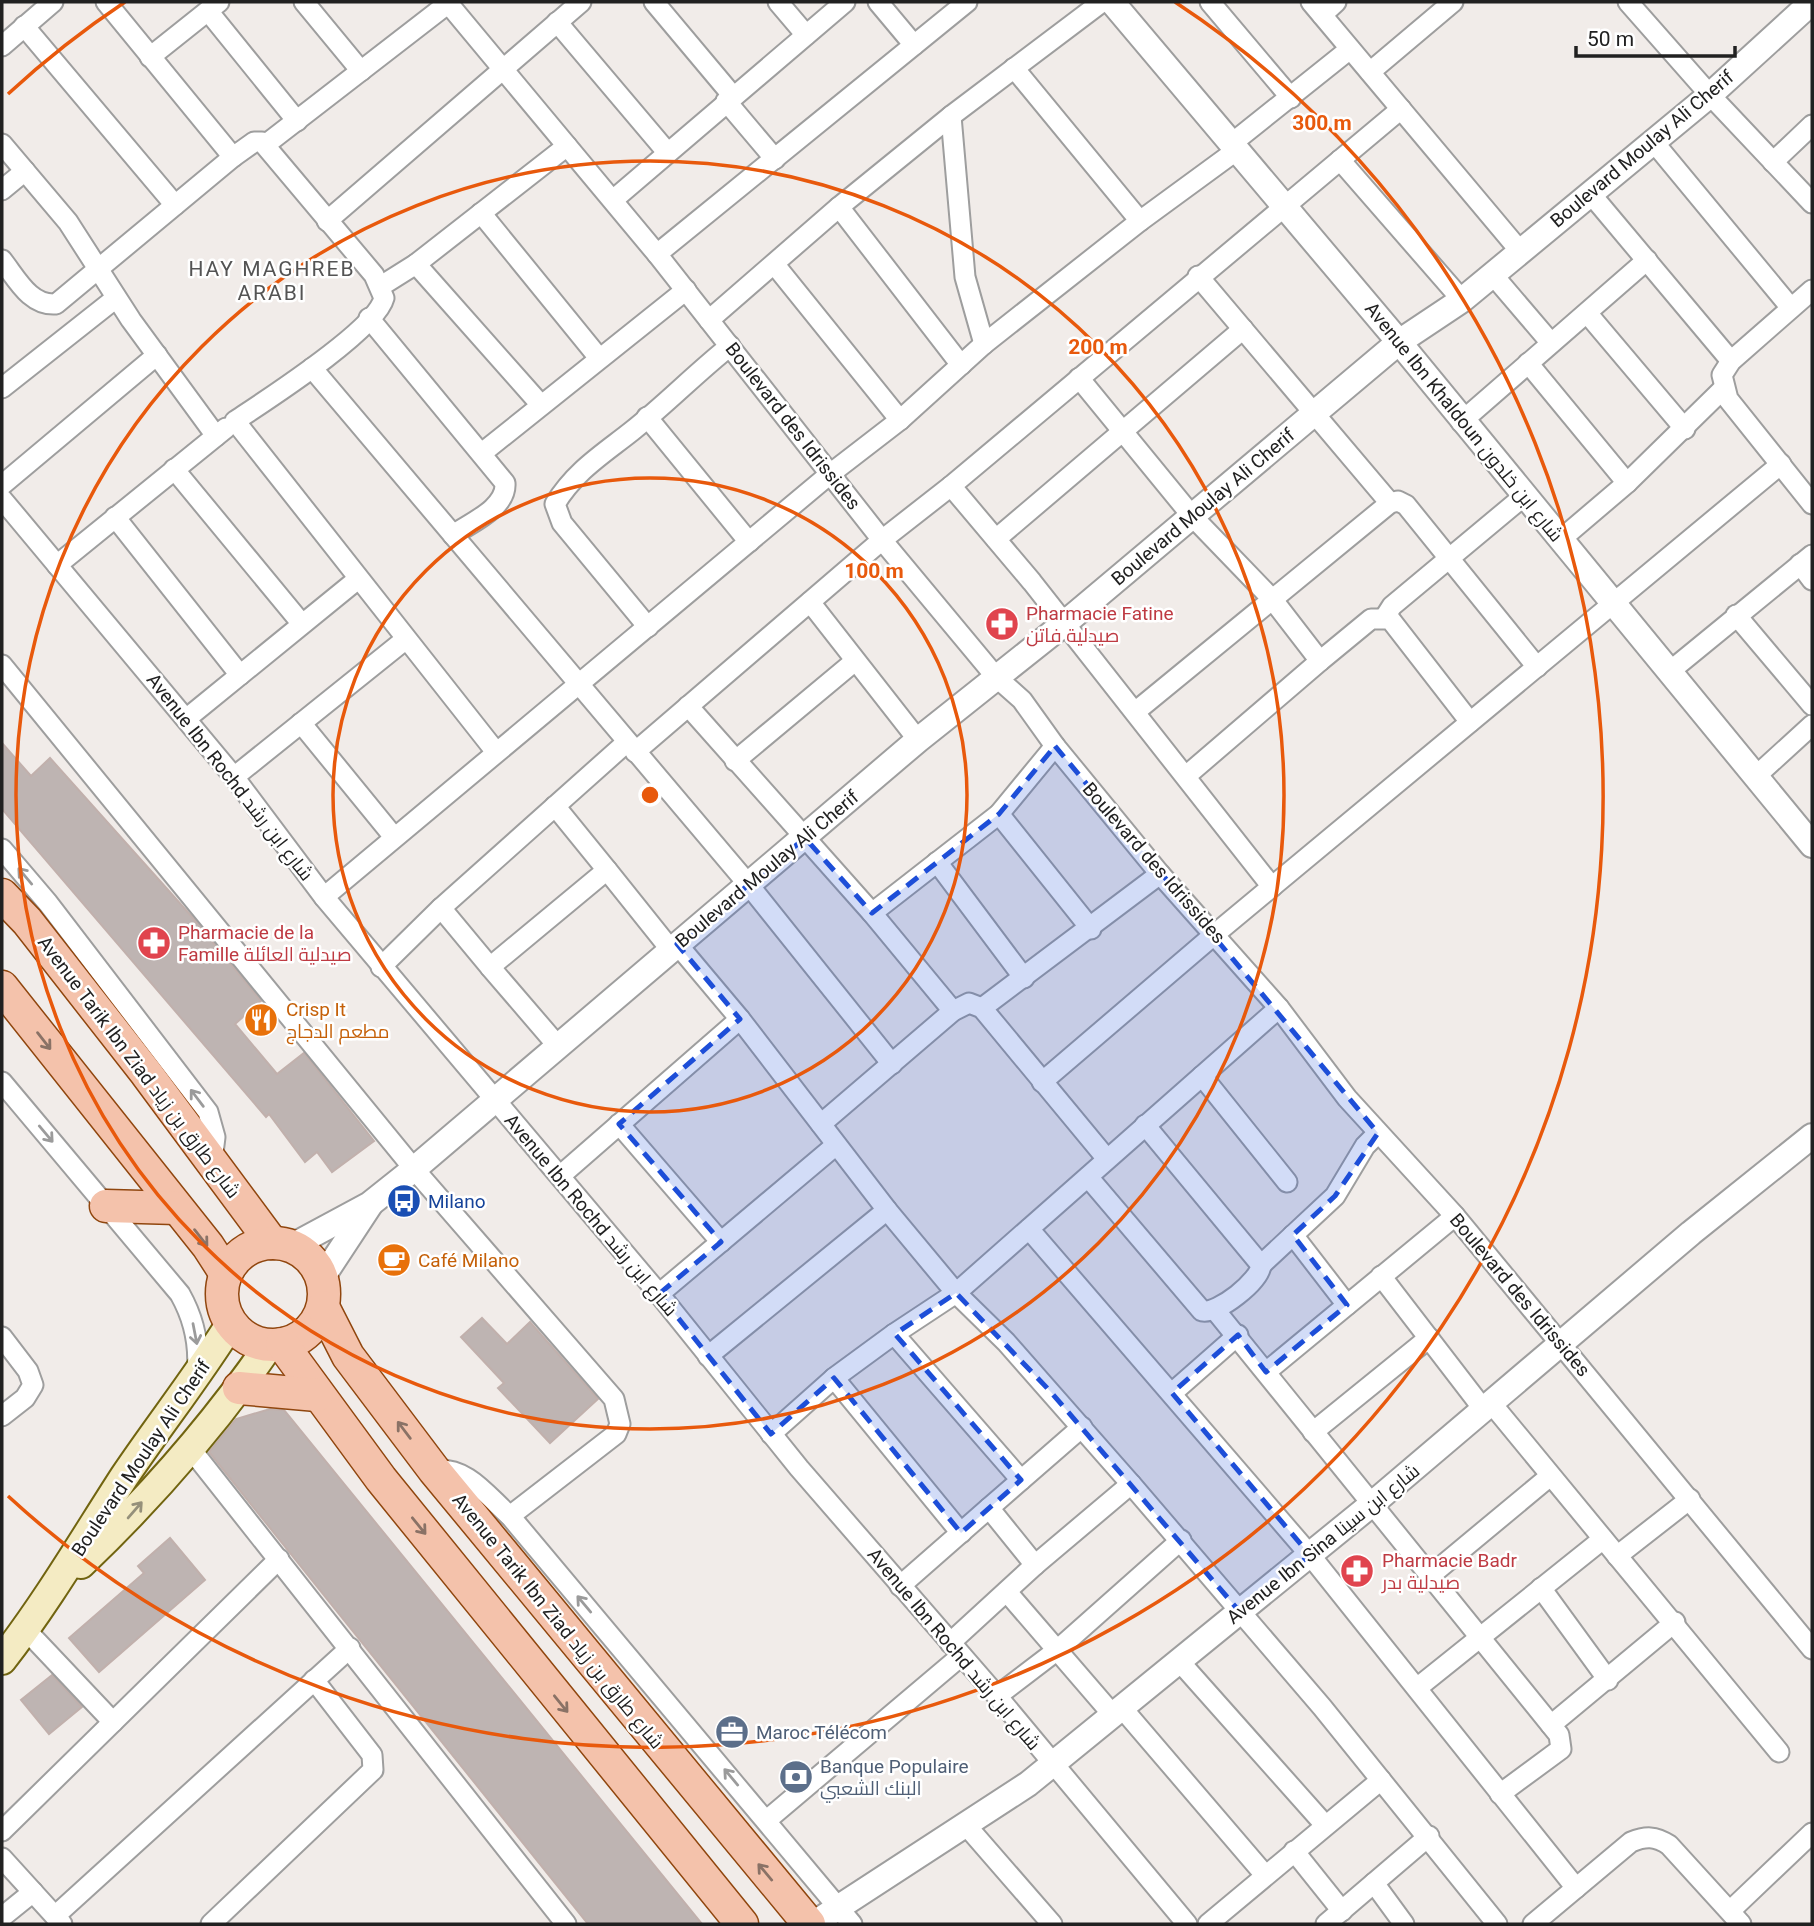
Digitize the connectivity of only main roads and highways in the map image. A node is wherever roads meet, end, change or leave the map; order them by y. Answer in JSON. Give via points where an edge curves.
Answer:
{"nodes":[{"id":1,"x":2,"y":895,"type":"edge"},
{"id":2,"x":2,"y":987,"type":"edge"},
{"id":3,"x":106,"y":1206,"type":"road end"},
{"id":4,"x":177,"y":1208,"type":"junction"},
{"id":5,"x":282,"y":1245,"type":"junction"},
{"id":6,"x":226,"y":1274,"type":"junction"},
{"id":7,"x":326,"y":1283,"type":"junction"},
{"id":8,"x":231,"y":1323,"type":"junction"},
{"id":9,"x":276,"y":1344,"type":"junction"},
{"id":10,"x":348,"y":1356,"type":"junction"},
{"id":11,"x":239,"y":1388,"type":"junction"},
{"id":12,"x":317,"y":1395,"type":"junction"},
{"id":13,"x":52,"y":1592,"type":"junction"},
{"id":14,"x":2,"y":1660,"type":"edge"},
{"id":15,"x":742,"y":1924,"type":"edge"},
{"id":16,"x":811,"y":1924,"type":"edge"}],
"edges":[{"from":5,"to":1,"type":"main road","name":"Avenue Tarik Ibn Ziad شارع طارق بن زياد","one_way":true,"via":[[212,1161],[37,912]]},
{"from":2,"to":4,"type":"main road","one_way":true},
{"from":3,"to":4,"type":"main road"},
{"from":4,"to":6,"type":"main road","one_way":true},
{"from":5,"to":6,"type":"main road","via":[[247,1250]]},
{"from":5,"to":7,"type":"main road","name":"Avenue Tarik Ibn Ziad شارع طارق بن زياد","via":[[311,1259]]},
{"from":6,"to":8,"type":"main road","via":[[223,1299]]},
{"from":7,"to":9,"type":"main road","via":[[316,1322],[305,1334]]},
{"from":7,"to":10,"type":"main road","name":"Avenue Tarik Ibn Ziad شارع طارق بن زياد"},
{"from":7,"to":10,"type":"main road"},
{"from":8,"to":9,"type":"main road","via":[[257,1343]]},
{"from":8,"to":13,"type":"main road","name":"Boulevard Moulay Ali Cherif"},
{"from":9,"to":11,"type":"main road","name":"Boulevard Moulay Ali Cherif"},
{"from":9,"to":12,"type":"main road"},
{"from":16,"to":10,"type":"main road","name":"Avenue Tarik Ibn Ziad شارع طارق بن زياد","one_way":true,"via":[[434,1471]]},
{"from":11,"to":12,"type":"main road"},
{"from":13,"to":11,"type":"main road","name":"Boulevard Moulay Ali Cherif","one_way":true,"via":[[127,1520]]},
{"from":12,"to":15,"type":"main road","one_way":true},
{"from":13,"to":14,"type":"main road","name":"Boulevard Moulay Ali Cherif"}]}
